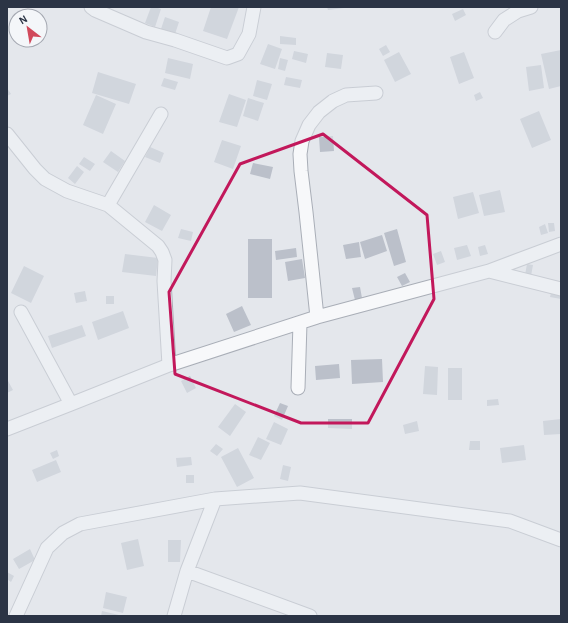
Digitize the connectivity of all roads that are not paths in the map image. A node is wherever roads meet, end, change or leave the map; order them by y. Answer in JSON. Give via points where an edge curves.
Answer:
{"nodes":[{"id":1,"x":91,"y":7,"type":"edge"},
{"id":2,"x":254,"y":7,"type":"edge"},
{"id":3,"x":530,"y":7,"type":"edge"},
{"id":4,"x":495,"y":32,"type":"dead end"},
{"id":5,"x":376,"y":93,"type":"dead end"},
{"id":6,"x":161,"y":114,"type":"dead end"},
{"id":7,"x":7,"y":134,"type":"edge"},
{"id":8,"x":108,"y":206,"type":"junction"},
{"id":9,"x":561,"y":244,"type":"edge"},
{"id":10,"x":489,"y":271,"type":"junction"},
{"id":11,"x":561,"y":289,"type":"edge"},
{"id":12,"x":20,"y":312,"type":"dead end"},
{"id":13,"x":317,"y":317,"type":"junction"},
{"id":14,"x":300,"y":323,"type":"junction"},
{"id":15,"x":169,"y":365,"type":"junction"},
{"id":16,"x":298,"y":388,"type":"dead end"},
{"id":17,"x":71,"y":404,"type":"junction"},
{"id":18,"x":7,"y":429,"type":"edge"},
{"id":19,"x":215,"y":499,"type":"junction"},
{"id":20,"x":561,"y":540,"type":"edge"},
{"id":21,"x":187,"y":571,"type":"junction"},
{"id":22,"x":16,"y":616,"type":"edge"},
{"id":23,"x":174,"y":616,"type":"edge"},
{"id":24,"x":310,"y":616,"type":"edge"}],
"edges":[{"from":1,"to":2,"type":"street","via":[[146,32],[227,58],[238,54],[249,34]]},
{"from":3,"to":4,"type":"street","via":[[504,20]]},
{"from":5,"to":13,"type":"street","via":[[346,95],[333,101],[319,112],[302,140],[301,171]]},
{"from":6,"to":8,"type":"street"},
{"from":7,"to":8,"type":"street","via":[[45,179],[67,191]]},
{"from":8,"to":15,"type":"street","via":[[162,252],[165,260]]},
{"from":9,"to":10,"type":"street"},
{"from":10,"to":11,"type":"street"},
{"from":10,"to":13,"type":"street"},
{"from":12,"to":17,"type":"street"},
{"from":13,"to":14,"type":"street"},
{"from":14,"to":15,"type":"street"},
{"from":14,"to":16,"type":"street"},
{"from":15,"to":17,"type":"street"},
{"from":17,"to":18,"type":"street"},
{"from":19,"to":20,"type":"street","via":[[300,493],[510,521]]},
{"from":19,"to":21,"type":"street"},
{"from":19,"to":22,"type":"street","via":[[80,524],[63,532],[47,548]]},
{"from":21,"to":23,"type":"street"},
{"from":21,"to":24,"type":"street"}]}
